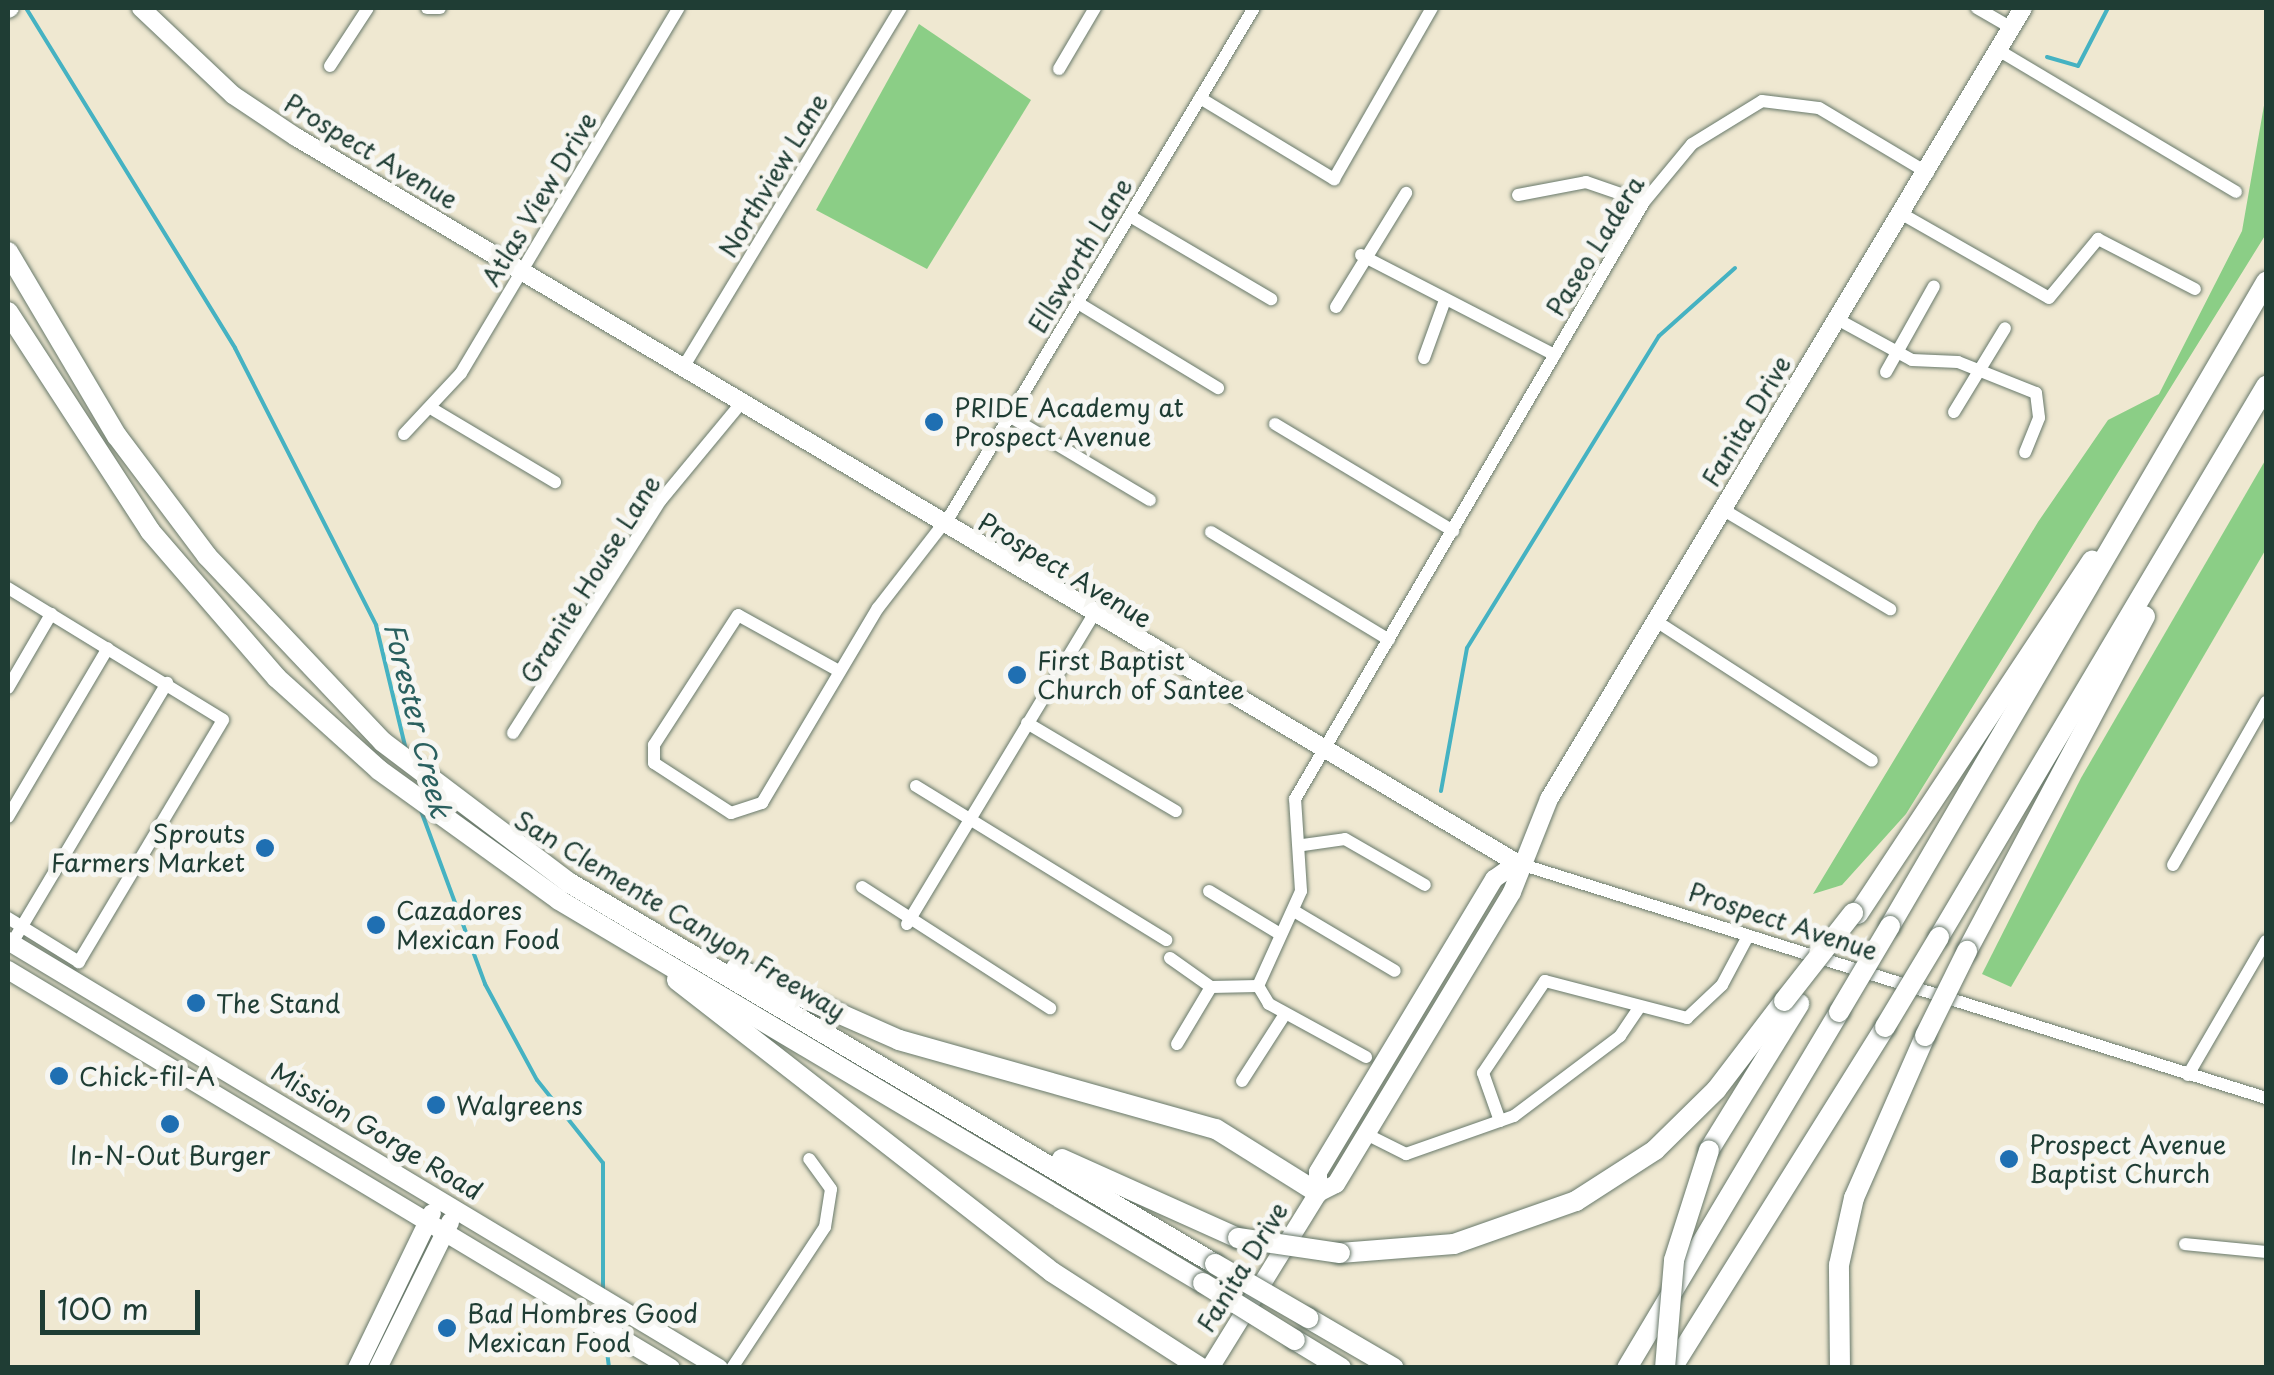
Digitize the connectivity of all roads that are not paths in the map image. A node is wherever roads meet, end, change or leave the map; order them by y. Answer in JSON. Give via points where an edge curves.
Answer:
{"nodes":[{"id":1,"x":141,"y":8,"type":"edge"},
{"id":2,"x":368,"y":8,"type":"edge"},
{"id":3,"x":427,"y":8,"type":"edge"},
{"id":4,"x":440,"y":8,"type":"edge"},
{"id":5,"x":679,"y":8,"type":"edge"},
{"id":6,"x":901,"y":8,"type":"edge"},
{"id":7,"x":1254,"y":8,"type":"edge"},
{"id":8,"x":1432,"y":8,"type":"edge"},
{"id":9,"x":1978,"y":8,"type":"edge"},
{"id":10,"x":2023,"y":8,"type":"edge"},
{"id":11,"x":1089,"y":9,"type":"edge"},
{"id":12,"x":2011,"y":28,"type":"junction"},
{"id":13,"x":1998,"y":50,"type":"junction"},
{"id":14,"x":330,"y":66,"type":"dead end"},
{"id":15,"x":1059,"y":68,"type":"dead end"},
{"id":16,"x":1200,"y":98,"type":"junction"},
{"id":17,"x":1928,"y":173,"type":"junction"},
{"id":18,"x":2236,"y":192,"type":"dead end"},
{"id":19,"x":1406,"y":193,"type":"dead end"},
{"id":20,"x":1518,"y":195,"type":"dead end"},
{"id":21,"x":1644,"y":202,"type":"junction"},
{"id":22,"x":1902,"y":214,"type":"junction"},
{"id":23,"x":1130,"y":216,"type":"junction"},
{"id":24,"x":8,"y":252,"type":"edge"},
{"id":25,"x":1362,"y":256,"type":"junction"},
{"id":26,"x":524,"y":270,"type":"junction"},
{"id":27,"x":2266,"y":282,"type":"edge"},
{"id":28,"x":1934,"y":286,"type":"dead end"},
{"id":29,"x":2195,"y":289,"type":"dead end"},
{"id":30,"x":1272,"y":299,"type":"dead end"},
{"id":31,"x":1445,"y":300,"type":"junction"},
{"id":32,"x":1078,"y":303,"type":"junction"},
{"id":33,"x":1336,"y":308,"type":"dead end"},
{"id":34,"x":8,"y":312,"type":"edge"},
{"id":35,"x":1837,"y":319,"type":"junction"},
{"id":36,"x":2005,"y":328,"type":"dead end"},
{"id":37,"x":1896,"y":351,"type":"junction"},
{"id":38,"x":1555,"y":355,"type":"junction"},
{"id":39,"x":1424,"y":358,"type":"dead end"},
{"id":40,"x":684,"y":366,"type":"junction"},
{"id":41,"x":1886,"y":372,"type":"dead end"},
{"id":42,"x":1977,"y":372,"type":"junction"},
{"id":43,"x":2266,"y":386,"type":"edge"},
{"id":44,"x":1218,"y":388,"type":"dead end"},
{"id":45,"x":743,"y":401,"type":"junction"},
{"id":46,"x":434,"y":410,"type":"junction"},
{"id":47,"x":1954,"y":412,"type":"dead end"},
{"id":48,"x":1010,"y":416,"type":"junction"},
{"id":49,"x":1274,"y":424,"type":"dead end"},
{"id":50,"x":404,"y":434,"type":"dead end"},
{"id":51,"x":2237,"y":436,"type":"junction"},
{"id":52,"x":2025,"y":452,"type":"dead end"},
{"id":53,"x":2156,"y":470,"type":"junction"},
{"id":54,"x":555,"y":482,"type":"dead end"},
{"id":55,"x":1150,"y":500,"type":"dead end"},
{"id":56,"x":1722,"y":509,"type":"junction"},
{"id":57,"x":943,"y":525,"type":"junction"},
{"id":58,"x":1452,"y":531,"type":"junction"},
{"id":59,"x":1211,"y":532,"type":"dead end"},
{"id":60,"x":8,"y":588,"type":"edge"},
{"id":61,"x":1890,"y":609,"type":"dead end"},
{"id":62,"x":50,"y":614,"type":"junction"},
{"id":63,"x":1092,"y":618,"type":"junction"},
{"id":64,"x":1656,"y":621,"type":"junction"},
{"id":65,"x":1389,"y":640,"type":"junction"},
{"id":66,"x":108,"y":648,"type":"junction"},
{"id":67,"x":839,"y":671,"type":"junction"},
{"id":68,"x":166,"y":683,"type":"junction"},
{"id":69,"x":8,"y":688,"type":"edge"},
{"id":70,"x":2266,"y":702,"type":"edge"},
{"id":71,"x":1026,"y":722,"type":"junction"},
{"id":72,"x":513,"y":733,"type":"dead end"},
{"id":73,"x":1324,"y":750,"type":"junction"},
{"id":74,"x":1872,"y":761,"type":"dead end"},
{"id":75,"x":916,"y":786,"type":"dead end"},
{"id":76,"x":1176,"y":811,"type":"dead end"},
{"id":77,"x":8,"y":817,"type":"edge"},
{"id":78,"x":969,"y":823,"type":"junction"},
{"id":79,"x":1303,"y":845,"type":"junction"},
{"id":80,"x":1517,"y":863,"type":"junction"},
{"id":81,"x":2173,"y":865,"type":"dead end"},
{"id":82,"x":1425,"y":886,"type":"dead end"},
{"id":83,"x":862,"y":887,"type":"dead end"},
{"id":84,"x":1209,"y":891,"type":"dead end"},
{"id":85,"x":1294,"y":912,"type":"junction"},
{"id":86,"x":1856,"y":914,"type":"junction"},
{"id":87,"x":8,"y":918,"type":"edge"},
{"id":88,"x":907,"y":924,"type":"junction"},
{"id":89,"x":23,"y":927,"type":"junction"},
{"id":90,"x":654,"y":932,"type":"junction"},
{"id":91,"x":1280,"y":934,"type":"junction"},
{"id":92,"x":1747,"y":938,"type":"junction"},
{"id":93,"x":1166,"y":940,"type":"dead end"},
{"id":94,"x":2266,"y":941,"type":"edge"},
{"id":95,"x":10,"y":942,"type":"edge"},
{"id":96,"x":1170,"y":958,"type":"dead end"},
{"id":97,"x":658,"y":960,"type":"junction"},
{"id":98,"x":8,"y":970,"type":"edge"},
{"id":99,"x":1395,"y":972,"type":"dead end"},
{"id":100,"x":1211,"y":986,"type":"junction"},
{"id":101,"x":1258,"y":986,"type":"junction"},
{"id":102,"x":1050,"y":1008,"type":"dead end"},
{"id":103,"x":1639,"y":1008,"type":"junction"},
{"id":104,"x":1285,"y":1014,"type":"junction"},
{"id":105,"x":824,"y":1033,"type":"junction"},
{"id":106,"x":1177,"y":1044,"type":"dead end"},
{"id":107,"x":1366,"y":1058,"type":"dead end"},
{"id":108,"x":2188,"y":1074,"type":"junction"},
{"id":109,"x":1242,"y":1081,"type":"dead end"},
{"id":110,"x":2266,"y":1098,"type":"edge"},
{"id":111,"x":1500,"y":1121,"type":"junction"},
{"id":112,"x":1366,"y":1134,"type":"junction"},
{"id":113,"x":809,"y":1159,"type":"dead end"},
{"id":114,"x":1318,"y":1193,"type":"junction"},
{"id":115,"x":448,"y":1203,"type":"junction"},
{"id":116,"x":428,"y":1220,"type":"junction"},
{"id":117,"x":447,"y":1232,"type":"junction"},
{"id":118,"x":2184,"y":1244,"type":"dead end"},
{"id":119,"x":2266,"y":1252,"type":"edge"},
{"id":120,"x":1340,"y":1367,"type":"edge"},
{"id":121,"x":357,"y":1368,"type":"edge"},
{"id":122,"x":378,"y":1368,"type":"edge"},
{"id":123,"x":671,"y":1368,"type":"edge"},
{"id":124,"x":719,"y":1368,"type":"edge"},
{"id":125,"x":732,"y":1368,"type":"edge"},
{"id":126,"x":1202,"y":1368,"type":"edge"},
{"id":127,"x":1210,"y":1368,"type":"edge"},
{"id":128,"x":1394,"y":1368,"type":"edge"},
{"id":129,"x":1627,"y":1368,"type":"edge"},
{"id":130,"x":1668,"y":1368,"type":"edge"},
{"id":131,"x":1840,"y":1368,"type":"edge"}],
"edges":[{"from":1,"to":26,"type":"main road","name":"Prospect Avenue","via":[[232,95]]},
{"from":2,"to":14,"type":"street"},
{"from":3,"to":4,"type":"street"},
{"from":5,"to":26,"type":"street","name":"Atlas View Drive"},
{"from":6,"to":40,"type":"street","name":"Northview Lane"},
{"from":7,"to":16,"type":"street","name":"Ellsworth Lane"},
{"from":8,"to":16,"type":"street","via":[[1334,179]]},
{"from":9,"to":12,"type":"street"},
{"from":10,"to":12,"type":"main road","name":"Fanita Drive"},
{"from":11,"to":15,"type":"street"},
{"from":12,"to":13,"type":"main road","name":"Fanita Drive"},
{"from":13,"to":17,"type":"main road","name":"Fanita Drive"},
{"from":13,"to":18,"type":"street"},
{"from":16,"to":23,"type":"street","name":"Ellsworth Lane"},
{"from":17,"to":21,"type":"street","name":"Paseo Ladera","via":[[1819,108],[1762,100],[1692,144]]},
{"from":17,"to":22,"type":"main road","name":"Fanita Drive"},
{"from":19,"to":25,"type":"street"},
{"from":20,"to":21,"type":"street","via":[[1598,183]]},
{"from":21,"to":38,"type":"street","name":"Paseo Ladera"},
{"from":22,"to":29,"type":"street","via":[[2049,298],[2098,239]]},
{"from":22,"to":35,"type":"main road","name":"Fanita Drive"},
{"from":23,"to":30,"type":"street"},
{"from":23,"to":32,"type":"street","name":"Ellsworth Lane"},
{"from":24,"to":90,"type":"highway","name":"San Clemente Canyon Freeway","via":[[117,436],[318,682],[493,830]]},
{"from":25,"to":31,"type":"street"},
{"from":25,"to":33,"type":"street"},
{"from":26,"to":40,"type":"main road","name":"Prospect Avenue"},
{"from":26,"to":46,"type":"street","name":"Atlas View Drive"},
{"from":27,"to":53,"type":"highway"},
{"from":28,"to":37,"type":"street"},
{"from":31,"to":38,"type":"street"},
{"from":31,"to":39,"type":"street"},
{"from":32,"to":44,"type":"street"},
{"from":32,"to":48,"type":"street","name":"Ellsworth Lane"},
{"from":34,"to":97,"type":"highway","name":"San Clemente Canyon Freeway","via":[[150,531],[332,729],[505,865]]},
{"from":35,"to":37,"type":"street"},
{"from":35,"to":56,"type":"main road","name":"Fanita Drive"},
{"from":36,"to":42,"type":"street"},
{"from":37,"to":41,"type":"street"},
{"from":37,"to":42,"type":"street"},
{"from":38,"to":58,"type":"street","name":"Paseo Ladera"},
{"from":40,"to":45,"type":"main road","name":"Prospect Avenue"},
{"from":42,"to":47,"type":"street"},
{"from":42,"to":52,"type":"street","via":[[2036,394],[2039,418]]},
{"from":43,"to":51,"type":"highway"},
{"from":45,"to":57,"type":"main road","name":"Prospect Avenue"},
{"from":45,"to":72,"type":"street","name":"Granite House Lane","via":[[661,500]]},
{"from":46,"to":50,"type":"street","name":"Atlas View Drive"},
{"from":46,"to":54,"type":"street"},
{"from":48,"to":55,"type":"street"},
{"from":48,"to":57,"type":"street","name":"Ellsworth Lane"},
{"from":49,"to":58,"type":"street"},
{"from":51,"to":130,"type":"highway","bridge":true,"via":[[1885,1027]]},
{"from":51,"to":131,"type":"highway","bridge":true,"via":[[1967,951],[1854,1198],[1840,1265]]},
{"from":53,"to":86,"type":"highway"},
{"from":53,"to":129,"type":"highway","bridge":true},
{"from":56,"to":61,"type":"street"},
{"from":56,"to":64,"type":"main road","name":"Fanita Drive"},
{"from":57,"to":63,"type":"main road","name":"Prospect Avenue"},
{"from":57,"to":67,"type":"street","name":"Ellsworth Lane"},
{"from":58,"to":65,"type":"street","name":"Paseo Ladera"},
{"from":59,"to":65,"type":"street"},
{"from":60,"to":62,"type":"street"},
{"from":62,"to":66,"type":"street"},
{"from":62,"to":69,"type":"street"},
{"from":63,"to":71,"type":"street"},
{"from":63,"to":73,"type":"main road","name":"Prospect Avenue"},
{"from":64,"to":74,"type":"street"},
{"from":64,"to":80,"type":"main road","name":"Fanita Drive"},
{"from":65,"to":73,"type":"street","name":"Paseo Ladera"},
{"from":66,"to":68,"type":"street"},
{"from":66,"to":77,"type":"street"},
{"from":67,"to":67,"type":"street","name":"Ellsworth Lane","via":[[749,813],[731,813],[654,764],[654,745],[738,615]]},
{"from":68,"to":89,"type":"street"},
{"from":68,"to":89,"type":"street","via":[[223,720],[79,962]]},
{"from":70,"to":81,"type":"street"},
{"from":71,"to":76,"type":"street"},
{"from":71,"to":78,"type":"street"},
{"from":73,"to":79,"type":"street","name":"Paseo Ladera","via":[[1295,800]]},
{"from":73,"to":80,"type":"main road","name":"Prospect Avenue"},
{"from":75,"to":78,"type":"street"},
{"from":78,"to":88,"type":"street"},
{"from":78,"to":93,"type":"street"},
{"from":79,"to":82,"type":"street","via":[[1346,838]]},
{"from":79,"to":85,"type":"street","name":"Paseo Ladera"},
{"from":80,"to":92,"type":"street","name":"Prospect Avenue"},
{"from":80,"to":112,"type":"main road","name":"Fanita Drive","via":[[1512,892]]},
{"from":80,"to":114,"type":"main road","name":"Fanita Drive","via":[[1494,879],[1318,1172]]},
{"from":83,"to":88,"type":"street"},
{"from":84,"to":91,"type":"street"},
{"from":85,"to":91,"type":"street"},
{"from":85,"to":99,"type":"street"},
{"from":86,"to":105,"type":"highway","bridge":true,"via":[[1716,1090],[1655,1150],[1576,1201],[1454,1244],[1340,1253],[1238,1238],[1152,1206]]},
{"from":86,"to":130,"type":"highway","bridge":true,"via":[[1709,1150],[1674,1260]]},
{"from":87,"to":89,"type":"street"},
{"from":88,"to":102,"type":"street"},
{"from":89,"to":95,"type":"street"},
{"from":90,"to":105,"type":"highway","name":"San Clemente Canyon Freeway"},
{"from":90,"to":114,"type":"highway","via":[[899,1040],[1216,1129]]},
{"from":91,"to":101,"type":"street"},
{"from":92,"to":103,"type":"street","via":[[1722,985],[1687,1018]]},
{"from":92,"to":108,"type":"street","name":"Prospect Avenue"},
{"from":94,"to":108,"type":"street"},
{"from":95,"to":115,"type":"main road","name":"Mission Gorge Road"},
{"from":96,"to":100,"type":"street"},
{"from":97,"to":120,"type":"highway","name":"San Clemente Canyon Freeway","bridge":true},
{"from":97,"to":126,"type":"highway","via":[[696,1000],[988,1224]]},
{"from":98,"to":116,"type":"main road","name":"Mission Gorge Road"},
{"from":100,"to":101,"type":"street"},
{"from":100,"to":106,"type":"street"},
{"from":101,"to":104,"type":"street"},
{"from":103,"to":111,"type":"street","via":[[1620,1036],[1541,1102]]},
{"from":103,"to":111,"type":"street","via":[[1555,981],[1530,993],[1483,1073]]},
{"from":104,"to":107,"type":"street"},
{"from":104,"to":109,"type":"street"},
{"from":105,"to":128,"type":"highway","name":"San Clemente Canyon Freeway","bridge":true},
{"from":108,"to":110,"type":"street","name":"Prospect Avenue"},
{"from":111,"to":112,"type":"street","via":[[1406,1154]]},
{"from":112,"to":114,"type":"main road","name":"Fanita Drive","via":[[1336,1184]]},
{"from":113,"to":125,"type":"street","via":[[831,1189],[825,1227]]},
{"from":114,"to":127,"type":"main road","name":"Fanita Drive"},
{"from":115,"to":116,"type":"main road"},
{"from":115,"to":117,"type":"main road"},
{"from":115,"to":124,"type":"main road","name":"Mission Gorge Road"},
{"from":116,"to":117,"type":"main road","name":"Mission Gorge Road"},
{"from":116,"to":121,"type":"main road"},
{"from":117,"to":122,"type":"main road"},
{"from":117,"to":123,"type":"main road","name":"Mission Gorge Road"},
{"from":118,"to":119,"type":"street"}]}
